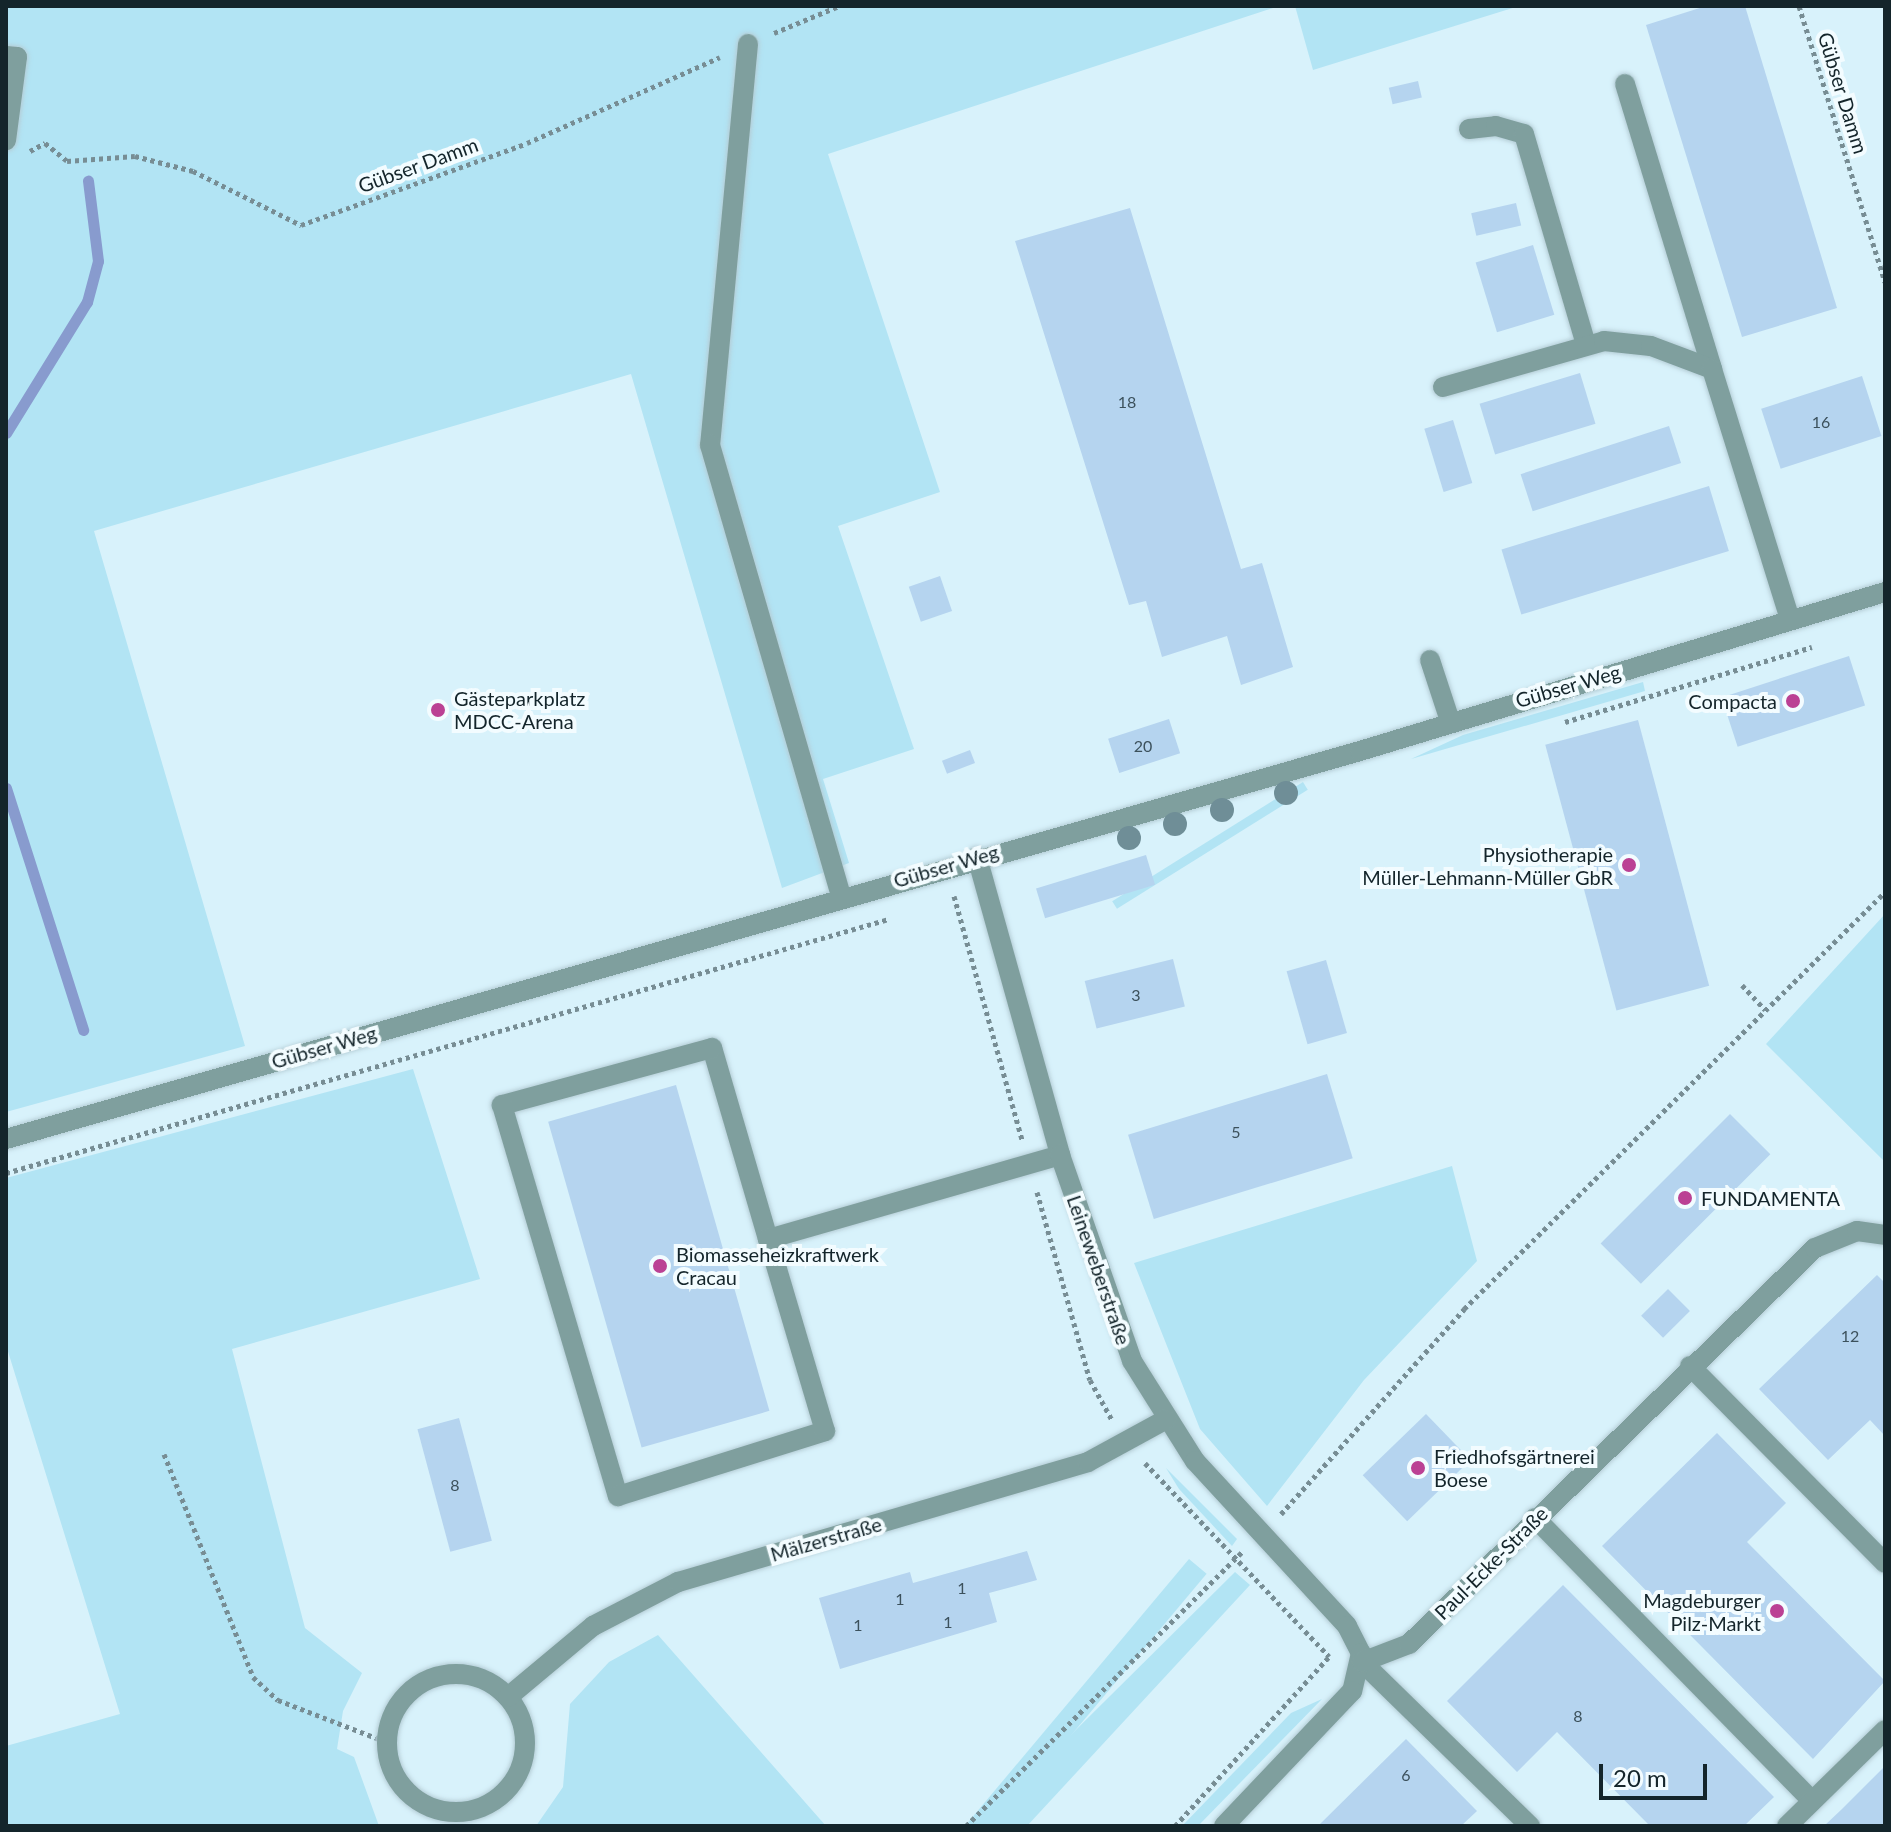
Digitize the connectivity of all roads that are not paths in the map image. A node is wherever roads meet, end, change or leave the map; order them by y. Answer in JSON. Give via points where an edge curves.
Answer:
{"nodes":[{"id":1,"x":748,"y":44,"type":"road end"},
{"id":2,"x":6,"y":56,"type":"edge"},
{"id":3,"x":1625,"y":84,"type":"dead end"},
{"id":4,"x":1469,"y":129,"type":"dead end"},
{"id":5,"x":6,"y":140,"type":"edge"},
{"id":6,"x":1586,"y":344,"type":"junction"},
{"id":7,"x":1712,"y":369,"type":"junction"},
{"id":8,"x":1443,"y":387,"type":"dead end"},
{"id":9,"x":1885,"y":592,"type":"edge"},
{"id":10,"x":1790,"y":620,"type":"junction"},
{"id":11,"x":1430,"y":660,"type":"dead end"},
{"id":12,"x":1450,"y":721,"type":"junction"},
{"id":13,"x":977,"y":857,"type":"junction"},
{"id":14,"x":841,"y":897,"type":"junction"},
{"id":15,"x":6,"y":1139,"type":"edge"},
{"id":16,"x":1060,"y":1155,"type":"junction"},
{"id":17,"x":1885,"y":1235,"type":"edge"},
{"id":18,"x":768,"y":1239,"type":"junction"},
{"id":19,"x":1690,"y":1366,"type":"junction"},
{"id":20,"x":1165,"y":1420,"type":"junction"},
{"id":21,"x":1535,"y":1518,"type":"junction"},
{"id":22,"x":1885,"y":1563,"type":"edge"},
{"id":23,"x":1362,"y":1662,"type":"junction"},
{"id":24,"x":508,"y":1697,"type":"junction"},
{"id":25,"x":1885,"y":1730,"type":"edge"},
{"id":26,"x":1812,"y":1801,"type":"junction"},
{"id":27,"x":1224,"y":1826,"type":"edge"},
{"id":28,"x":1530,"y":1826,"type":"edge"},
{"id":29,"x":1787,"y":1826,"type":"edge"}],
"edges":[{"from":1,"to":14,"type":"street","via":[[710,445],[722,508]]},
{"from":2,"to":5,"type":"street","via":[[17,57]]},
{"from":3,"to":7,"type":"street"},
{"from":4,"to":6,"type":"street","via":[[1496,126],[1524,134]]},
{"from":6,"to":7,"type":"street","via":[[1651,346]]},
{"from":6,"to":8,"type":"street"},
{"from":7,"to":10,"type":"street"},
{"from":9,"to":10,"type":"street","name":"Gübser Weg"},
{"from":10,"to":12,"type":"street","name":"Gübser Weg"},
{"from":11,"to":12,"type":"street"},
{"from":12,"to":13,"type":"street","name":"Gübser Weg"},
{"from":13,"to":14,"type":"street","name":"Gübser Weg"},
{"from":13,"to":16,"type":"street","name":"Leineweberstraße"},
{"from":14,"to":15,"type":"street","name":"Gübser Weg"},
{"from":16,"to":18,"type":"street"},
{"from":16,"to":20,"type":"street","name":"Leineweberstraße","via":[[1116,1326]]},
{"from":17,"to":19,"type":"street","name":"Paul-Ecke-Straße","via":[[1857,1231],[1815,1248]]},
{"from":18,"to":18,"type":"street","via":[[825,1431],[618,1496],[502,1105],[712,1048]]},
{"from":19,"to":21,"type":"street","name":"Paul-Ecke-Straße"},
{"from":19,"to":22,"type":"street"},
{"from":20,"to":23,"type":"street","name":"Leineweberstraße","via":[[1259,1536],[1347,1626]]},
{"from":20,"to":24,"type":"street","name":"Mälzerstraße","via":[[1088,1462],[678,1582],[593,1626]]},
{"from":21,"to":23,"type":"street","name":"Paul-Ecke-Straße","via":[[1409,1644]]},
{"from":21,"to":26,"type":"street"},
{"from":23,"to":27,"type":"street","via":[[1352,1691]]},
{"from":23,"to":28,"type":"street"},
{"from":24,"to":24,"type":"street","via":[[519,1715],[524,1755],[505,1791],[479,1808],[449,1812],[411,1797],[389,1762],[387,1742],[399,1703],[432,1679],[473,1676]]},
{"from":25,"to":26,"type":"street"},
{"from":26,"to":29,"type":"street"}]}
